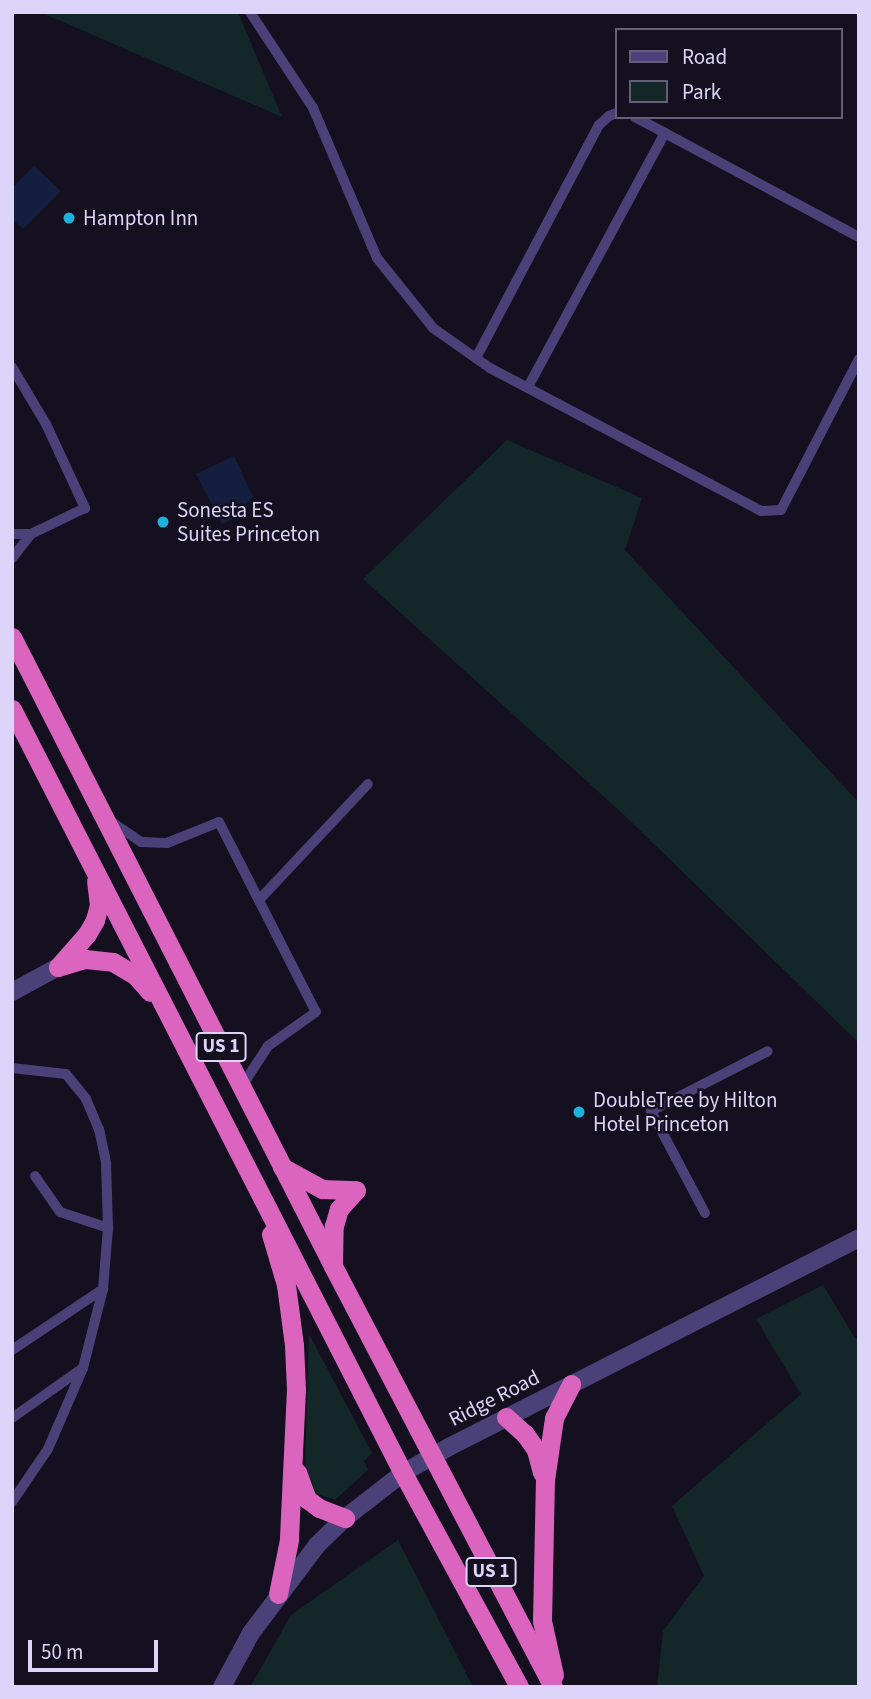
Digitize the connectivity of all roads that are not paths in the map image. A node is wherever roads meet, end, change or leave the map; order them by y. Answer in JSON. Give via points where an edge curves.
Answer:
{"nodes":[{"id":1,"x":250,"y":12,"type":"edge"},
{"id":2,"x":616,"y":113,"type":"edge"},
{"id":3,"x":639,"y":119,"type":"edge"},
{"id":4,"x":665,"y":133,"type":"junction"},
{"id":5,"x":859,"y":237,"type":"edge"},
{"id":6,"x":476,"y":358,"type":"junction"},
{"id":7,"x":859,"y":359,"type":"edge"},
{"id":8,"x":12,"y":367,"type":"edge"},
{"id":9,"x":528,"y":387,"type":"junction"},
{"id":10,"x":12,"y":534,"type":"edge"},
{"id":11,"x":31,"y":534,"type":"junction"},
{"id":12,"x":12,"y":558,"type":"edge"},
{"id":13,"x":12,"y":637,"type":"edge"},
{"id":14,"x":12,"y":709,"type":"edge"},
{"id":15,"x":368,"y":784,"type":"dead end"},
{"id":16,"x":103,"y":817,"type":"junction"},
{"id":17,"x":94,"y":870,"type":"junction"},
{"id":18,"x":259,"y":900,"type":"junction"},
{"id":19,"x":58,"y":967,"type":"junction"},
{"id":20,"x":12,"y":992,"type":"edge"},
{"id":21,"x":165,"y":1008,"type":"junction"},
{"id":22,"x":768,"y":1051,"type":"dead end"},
{"id":23,"x":12,"y":1068,"type":"edge"},
{"id":24,"x":242,"y":1088,"type":"junction"},
{"id":25,"x":282,"y":1167,"type":"junction"},
{"id":26,"x":35,"y":1176,"type":"dead end"},
{"id":27,"x":260,"y":1193,"type":"junction"},
{"id":28,"x":705,"y":1213,"type":"dead end"},
{"id":29,"x":107,"y":1228,"type":"junction"},
{"id":30,"x":859,"y":1238,"type":"edge"},
{"id":31,"x":332,"y":1266,"type":"junction"},
{"id":32,"x":103,"y":1289,"type":"junction"},
{"id":33,"x":12,"y":1350,"type":"edge"},
{"id":34,"x":83,"y":1368,"type":"junction"},
{"id":35,"x":570,"y":1384,"type":"junction"},
{"id":36,"x":12,"y":1418,"type":"edge"},
{"id":37,"x":506,"y":1418,"type":"junction"},
{"id":38,"x":431,"y":1457,"type":"junction"},
{"id":39,"x":294,"y":1464,"type":"junction"},
{"id":40,"x":403,"y":1473,"type":"junction"},
{"id":41,"x":545,"y":1480,"type":"junction"},
{"id":42,"x":12,"y":1502,"type":"edge"},
{"id":43,"x":345,"y":1518,"type":"junction"},
{"id":44,"x":278,"y":1594,"type":"junction"},
{"id":45,"x":222,"y":1687,"type":"edge"},
{"id":46,"x":519,"y":1687,"type":"edge"},
{"id":47,"x":554,"y":1687,"type":"edge"}],
"edges":[{"from":1,"to":6,"type":"lane","via":[[313,108],[377,258],[433,327]]},
{"from":2,"to":6,"type":"lane","via":[[599,125]]},
{"from":3,"to":4,"type":"lane"},
{"from":4,"to":5,"type":"lane"},
{"from":4,"to":9,"type":"lane"},
{"from":6,"to":9,"type":"lane"},
{"from":7,"to":9,"type":"lane","via":[[780,510],[761,511]]},
{"from":8,"to":11,"type":"lane","via":[[46,424],[85,508]]},
{"from":10,"to":11,"type":"lane"},
{"from":11,"to":12,"type":"lane"},
{"from":13,"to":16,"type":"highway","number":"US 1"},
{"from":14,"to":17,"type":"highway","number":"US 1"},
{"from":15,"to":18,"type":"lane"},
{"from":16,"to":18,"type":"lane","via":[[141,842],[167,843],[219,822]]},
{"from":16,"to":24,"type":"highway","number":"US 1"},
{"from":17,"to":19,"type":"highway","via":[[99,905],[95,920]]},
{"from":17,"to":21,"type":"highway","number":"US 1"},
{"from":18,"to":24,"type":"lane","via":[[316,1012],[268,1046]]},
{"from":19,"to":20,"type":"street"},
{"from":19,"to":21,"type":"highway","via":[[85,958],[113,962],[136,976]]},
{"from":21,"to":27,"type":"highway","number":"US 1"},
{"from":22,"to":28,"type":"lane","via":[[651,1111]]},
{"from":23,"to":29,"type":"lane","via":[[66,1074],[86,1099],[106,1163]]},
{"from":24,"to":25,"type":"highway","number":"US 1"},
{"from":25,"to":31,"type":"highway","number":"US 1"},
{"from":25,"to":31,"type":"highway","via":[[322,1189],[356,1190],[339,1209]]},
{"from":26,"to":29,"type":"lane","via":[[60,1212]]},
{"from":27,"to":39,"type":"highway","via":[[286,1285],[294,1345]]},
{"from":27,"to":40,"type":"highway","number":"US 1"},
{"from":29,"to":32,"type":"lane"},
{"from":30,"to":35,"type":"street","name":"Ridge Road"},
{"from":31,"to":38,"type":"highway","number":"US 1"},
{"from":32,"to":33,"type":"lane"},
{"from":32,"to":34,"type":"lane"},
{"from":34,"to":36,"type":"lane"},
{"from":34,"to":42,"type":"lane","via":[[48,1449]]},
{"from":35,"to":37,"type":"street","name":"Ridge Road"},
{"from":35,"to":41,"type":"highway","via":[[554,1418]]},
{"from":37,"to":38,"type":"street","name":"Ridge Road"},
{"from":37,"to":41,"type":"highway","via":[[536,1450]]},
{"from":38,"to":40,"type":"street","name":"Ridge Road"},
{"from":38,"to":47,"type":"highway","number":"US 1"},
{"from":39,"to":43,"type":"highway","via":[[307,1499]]},
{"from":39,"to":44,"type":"highway","via":[[289,1540]]},
{"from":40,"to":43,"type":"street","name":"Ridge Road"},
{"from":40,"to":46,"type":"highway","number":"US 1"},
{"from":41,"to":47,"type":"highway","via":[[542,1622]]},
{"from":43,"to":44,"type":"street","name":"Ridge Road"},
{"from":44,"to":45,"type":"street","name":"Ridge Road"}]}
